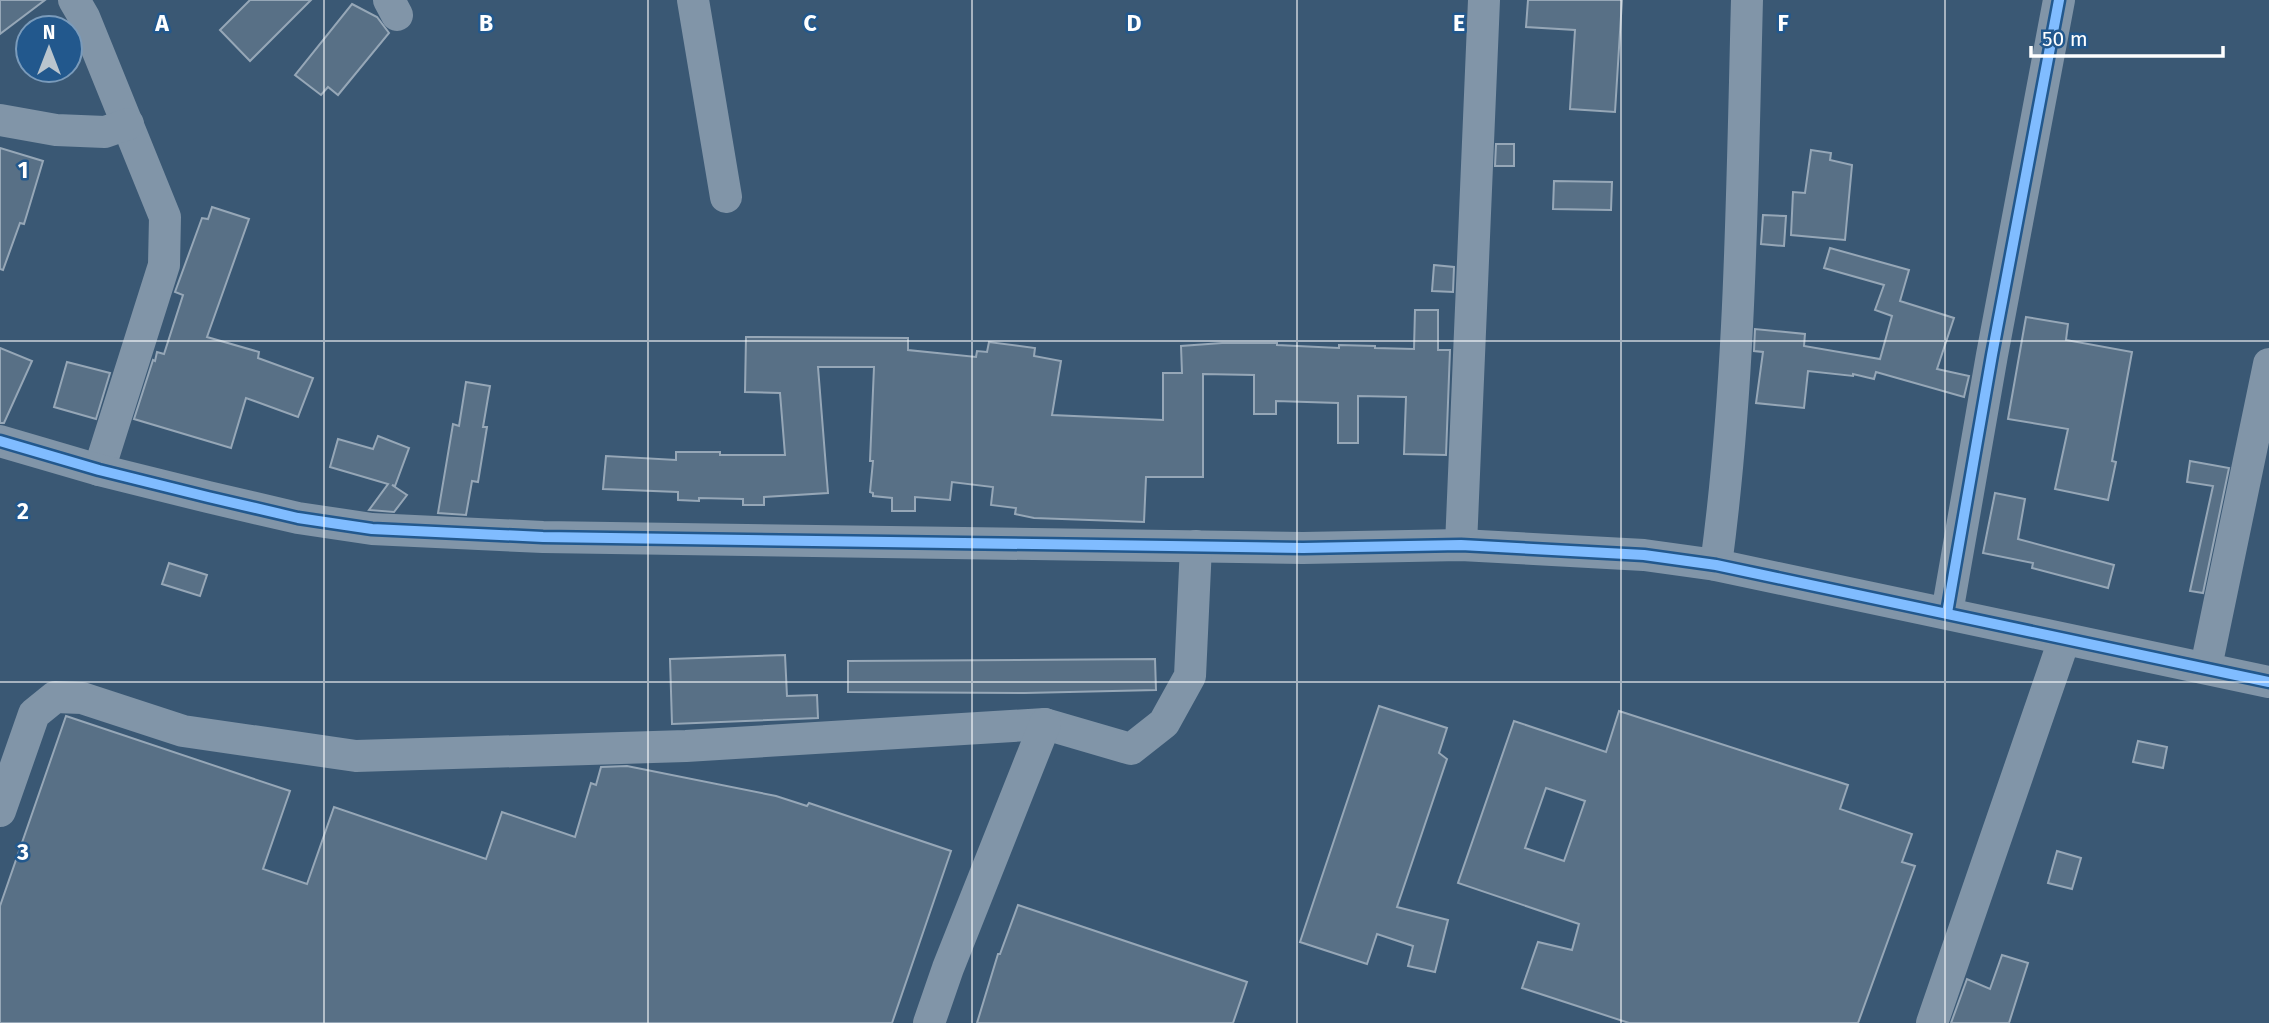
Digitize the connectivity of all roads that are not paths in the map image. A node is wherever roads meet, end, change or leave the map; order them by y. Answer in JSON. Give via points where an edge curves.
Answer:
{"nodes":[{"id":1,"x":74,"y":0,"type":"edge"},
{"id":2,"x":693,"y":0,"type":"edge"},
{"id":3,"x":1484,"y":0,"type":"edge"},
{"id":4,"x":1747,"y":0,"type":"edge"},
{"id":5,"x":2059,"y":0,"type":"edge"},
{"id":6,"x":0,"y":120,"type":"edge"},
{"id":7,"x":128,"y":124,"type":"junction"},
{"id":8,"x":726,"y":197,"type":"dead end"},
{"id":9,"x":2269,"y":364,"type":"edge"},
{"id":10,"x":0,"y":441,"type":"edge"},
{"id":11,"x":99,"y":470,"type":"junction"},
{"id":12,"x":1461,"y":545,"type":"junction"},
{"id":13,"x":1196,"y":546,"type":"junction"},
{"id":14,"x":1716,"y":565,"type":"junction"},
{"id":15,"x":1947,"y":613,"type":"junction"},
{"id":16,"x":2064,"y":640,"type":"junction"},
{"id":17,"x":2206,"y":667,"type":"junction"},
{"id":18,"x":2269,"y":682,"type":"edge"},
{"id":19,"x":1045,"y":724,"type":"junction"},
{"id":20,"x":0,"y":811,"type":"edge"},
{"id":21,"x":929,"y":1023,"type":"edge"},
{"id":22,"x":1932,"y":1023,"type":"edge"}],
"edges":[{"from":1,"to":7,"type":"street"},
{"from":2,"to":8,"type":"street"},
{"from":3,"to":12,"type":"street"},
{"from":4,"to":14,"type":"street","via":[[1727,482]]},
{"from":5,"to":15,"type":"street"},
{"from":6,"to":7,"type":"street","via":[[56,130],[105,132]]},
{"from":7,"to":11,"type":"street","via":[[165,217],[164,265]]},
{"from":9,"to":17,"type":"street"},
{"from":10,"to":11,"type":"street"},
{"from":11,"to":13,"type":"street","via":[[298,518],[372,529],[543,537]]},
{"from":12,"to":13,"type":"street"},
{"from":12,"to":14,"type":"street","via":[[1631,554]]},
{"from":13,"to":19,"type":"street","via":[[1190,676],[1164,723],[1131,749]]},
{"from":14,"to":15,"type":"street"},
{"from":15,"to":16,"type":"street"},
{"from":16,"to":17,"type":"street"},
{"from":16,"to":22,"type":"street"},
{"from":17,"to":18,"type":"street"},
{"from":19,"to":20,"type":"street","via":[[686,746],[356,756],[183,731],[82,698],[55,697],[34,714]]},
{"from":19,"to":21,"type":"street"}]}
